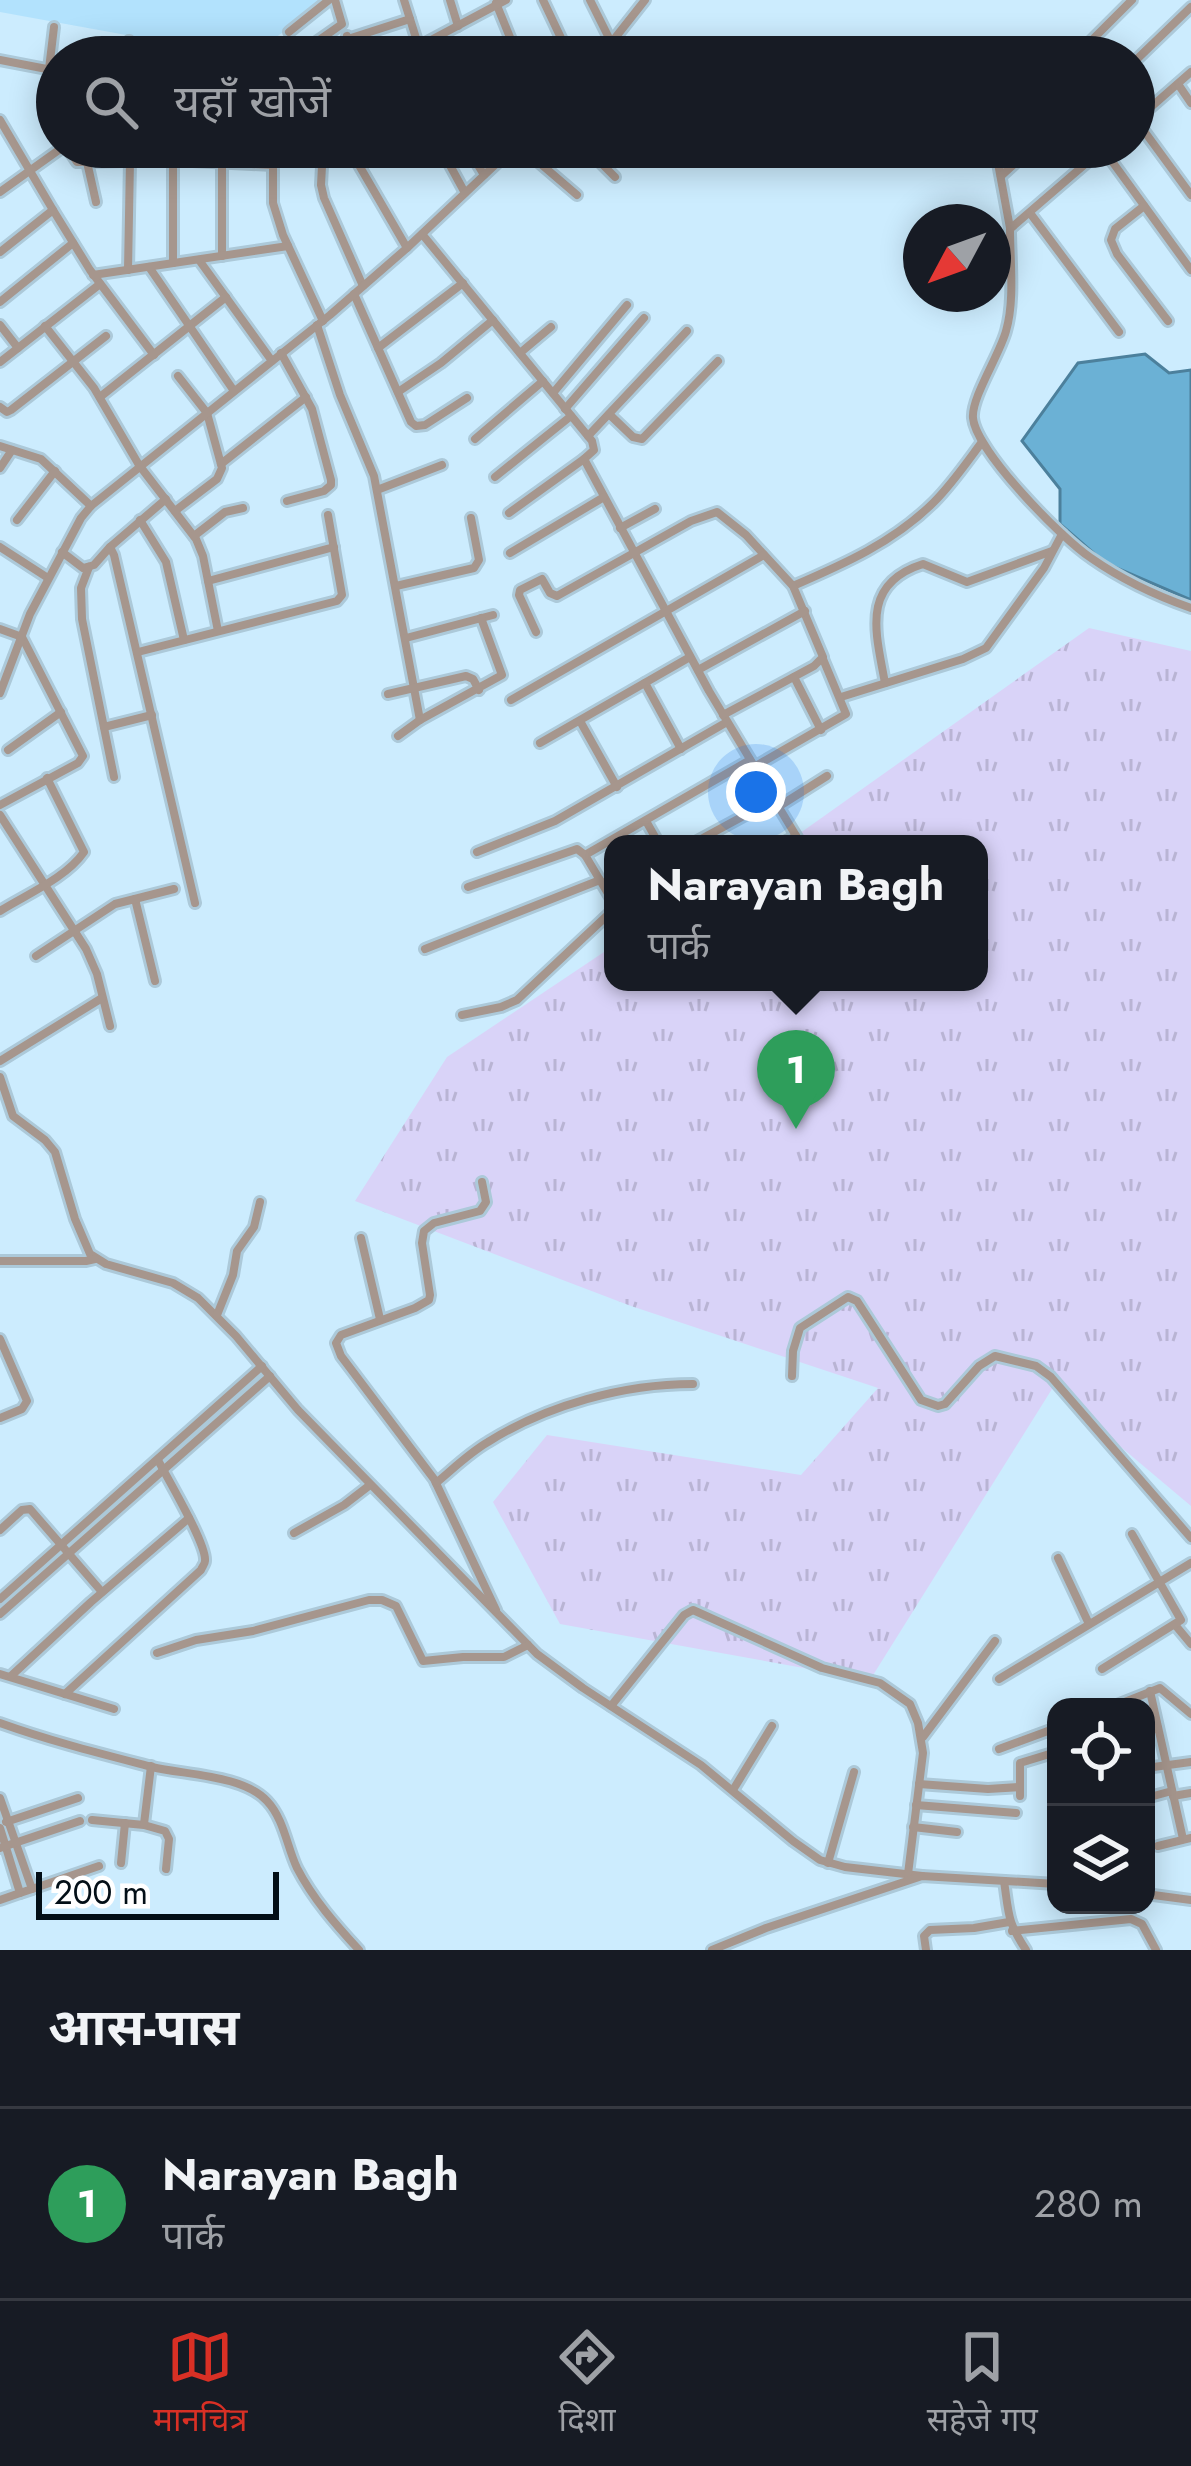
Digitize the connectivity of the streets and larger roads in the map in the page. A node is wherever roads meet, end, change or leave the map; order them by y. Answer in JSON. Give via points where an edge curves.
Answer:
{"nodes":[{"id":1,"x":332,"y":0,"type":"edge"},
{"id":2,"x":404,"y":0,"type":"edge"},
{"id":3,"x":450,"y":0,"type":"edge"},
{"id":4,"x":543,"y":0,"type":"edge"},
{"id":5,"x":590,"y":0,"type":"edge"},
{"id":6,"x":1132,"y":0,"type":"edge"},
{"id":7,"x":499,"y":2,"type":"edge"},
{"id":8,"x":640,"y":2,"type":"edge"},
{"id":9,"x":1191,"y":7,"type":"edge"},
{"id":10,"x":410,"y":19,"type":"junction"},
{"id":11,"x":342,"y":24,"type":"junction"},
{"id":12,"x":458,"y":26,"type":"junction"},
{"id":13,"x":54,"y":27,"type":"dead end"},
{"id":14,"x":289,"y":32,"type":"dead end"},
{"id":15,"x":54,"y":36,"type":"edge"},
{"id":16,"x":325,"y":36,"type":"edge"},
{"id":17,"x":347,"y":36,"type":"edge"},
{"id":18,"x":357,"y":36,"type":"edge"},
{"id":19,"x":415,"y":36,"type":"edge"},
{"id":20,"x":443,"y":36,"type":"edge"},
{"id":21,"x":511,"y":36,"type":"edge"},
{"id":22,"x":560,"y":36,"type":"edge"},
{"id":23,"x":608,"y":36,"type":"edge"},
{"id":24,"x":615,"y":36,"type":"edge"},
{"id":25,"x":1096,"y":36,"type":"edge"},
{"id":26,"x":1155,"y":42,"type":"edge"},
{"id":27,"x":0,"y":59,"type":"edge"},
{"id":28,"x":36,"y":66,"type":"edge"},
{"id":29,"x":1191,"y":73,"type":"edge"},
{"id":30,"x":1178,"y":84,"type":"junction"},
{"id":31,"x":1191,"y":103,"type":"edge"},
{"id":32,"x":1155,"y":104,"type":"edge"},
{"id":33,"x":0,"y":120,"type":"edge"},
{"id":34,"x":3,"y":132,"type":"edge"},
{"id":35,"x":1155,"y":148,"type":"edge"},
{"id":36,"x":36,"y":167,"type":"edge"},
{"id":37,"x":88,"y":168,"type":"edge"},
{"id":38,"x":130,"y":168,"type":"edge"},
{"id":39,"x":172,"y":168,"type":"edge"},
{"id":40,"x":222,"y":168,"type":"edge"},
{"id":41,"x":273,"y":168,"type":"edge"},
{"id":42,"x":322,"y":168,"type":"edge"},
{"id":43,"x":361,"y":168,"type":"edge"},
{"id":44,"x":451,"y":168,"type":"edge"},
{"id":45,"x":480,"y":168,"type":"edge"},
{"id":46,"x":492,"y":168,"type":"edge"},
{"id":47,"x":544,"y":168,"type":"edge"},
{"id":48,"x":606,"y":168,"type":"edge"},
{"id":49,"x":998,"y":168,"type":"edge"},
{"id":50,"x":1010,"y":168,"type":"edge"},
{"id":51,"x":1081,"y":168,"type":"edge"},
{"id":52,"x":1118,"y":168,"type":"edge"},
{"id":53,"x":30,"y":171,"type":"junction"},
{"id":54,"x":484,"y":175,"type":"junction"},
{"id":55,"x":615,"y":177,"type":"dead end"},
{"id":56,"x":1000,"y":177,"type":"junction"},
{"id":57,"x":0,"y":192,"type":"edge"},
{"id":58,"x":465,"y":193,"type":"junction"},
{"id":59,"x":577,"y":195,"type":"dead end"},
{"id":60,"x":1191,"y":196,"type":"edge"},
{"id":61,"x":96,"y":202,"type":"dead end"},
{"id":62,"x":1005,"y":204,"type":"edge"},
{"id":63,"x":1144,"y":206,"type":"junction"},
{"id":64,"x":53,"y":210,"type":"junction"},
{"id":65,"x":1030,"y":213,"type":"junction"},
{"id":66,"x":1011,"y":228,"type":"edge"},
{"id":67,"x":422,"y":233,"type":"junction"},
{"id":68,"x":73,"y":243,"type":"junction"},
{"id":69,"x":288,"y":246,"type":"junction"},
{"id":70,"x":407,"y":248,"type":"junction"},
{"id":71,"x":0,"y":252,"type":"edge"},
{"id":72,"x":222,"y":256,"type":"junction"},
{"id":73,"x":199,"y":259,"type":"junction"},
{"id":74,"x":173,"y":263,"type":"junction"},
{"id":75,"x":148,"y":267,"type":"junction"},
{"id":76,"x":128,"y":270,"type":"junction"},
{"id":77,"x":1191,"y":270,"type":"edge"},
{"id":78,"x":96,"y":279,"type":"junction"},
{"id":79,"x":463,"y":283,"type":"junction"},
{"id":80,"x":363,"y":286,"type":"junction"},
{"id":81,"x":354,"y":294,"type":"junction"},
{"id":82,"x":226,"y":297,"type":"junction"},
{"id":83,"x":0,"y":302,"type":"edge"},
{"id":84,"x":627,"y":305,"type":"dead end"},
{"id":85,"x":1008,"y":312,"type":"edge"},
{"id":86,"x":644,"y":318,"type":"dead end"},
{"id":87,"x":493,"y":320,"type":"junction"},
{"id":88,"x":1168,"y":321,"type":"dead end"},
{"id":89,"x":320,"y":323,"type":"junction"},
{"id":90,"x":0,"y":326,"type":"edge"},
{"id":91,"x":45,"y":326,"type":"junction"},
{"id":92,"x":190,"y":326,"type":"junction"},
{"id":93,"x":551,"y":327,"type":"dead end"},
{"id":94,"x":687,"y":331,"type":"dead end"},
{"id":95,"x":1119,"y":332,"type":"dead end"},
{"id":96,"x":106,"y":336,"type":"dead end"},
{"id":97,"x":18,"y":348,"type":"junction"},
{"id":98,"x":378,"y":348,"type":"junction"},
{"id":99,"x":281,"y":353,"type":"junction"},
{"id":100,"x":520,"y":353,"type":"junction"},
{"id":101,"x":154,"y":355,"type":"junction"},
{"id":102,"x":272,"y":361,"type":"junction"},
{"id":103,"x":718,"y":361,"type":"dead end"},
{"id":104,"x":0,"y":362,"type":"edge"},
{"id":105,"x":73,"y":362,"type":"junction"},
{"id":106,"x":178,"y":376,"type":"dead end"},
{"id":107,"x":542,"y":381,"type":"junction"},
{"id":108,"x":234,"y":391,"type":"junction"},
{"id":109,"x":398,"y":392,"type":"junction"},
{"id":110,"x":553,"y":393,"type":"junction"},
{"id":111,"x":307,"y":397,"type":"junction"},
{"id":112,"x":100,"y":398,"type":"junction"},
{"id":113,"x":467,"y":398,"type":"dead end"},
{"id":114,"x":0,"y":407,"type":"edge"},
{"id":115,"x":206,"y":412,"type":"junction"},
{"id":116,"x":568,"y":412,"type":"junction"},
{"id":117,"x":609,"y":414,"type":"junction"},
{"id":118,"x":587,"y":436,"type":"junction"},
{"id":119,"x":475,"y":439,"type":"dead end"},
{"id":120,"x":982,"y":442,"type":"junction"},
{"id":121,"x":0,"y":446,"type":"edge"},
{"id":122,"x":12,"y":450,"type":"junction"},
{"id":123,"x":584,"y":459,"type":"junction"},
{"id":124,"x":221,"y":464,"type":"junction"},
{"id":125,"x":140,"y":465,"type":"junction"},
{"id":126,"x":442,"y":465,"type":"dead end"},
{"id":127,"x":0,"y":468,"type":"edge"},
{"id":128,"x":56,"y":471,"type":"junction"},
{"id":129,"x":495,"y":477,"type":"dead end"},
{"id":130,"x":377,"y":490,"type":"junction"},
{"id":131,"x":604,"y":497,"type":"junction"},
{"id":132,"x":166,"y":499,"type":"junction"},
{"id":133,"x":287,"y":501,"type":"dead end"},
{"id":134,"x":91,"y":506,"type":"junction"},
{"id":135,"x":243,"y":508,"type":"dead end"},
{"id":136,"x":655,"y":509,"type":"dead end"},
{"id":137,"x":175,"y":511,"type":"junction"},
{"id":138,"x":509,"y":513,"type":"dead end"},
{"id":139,"x":328,"y":515,"type":"dead end"},
{"id":140,"x":471,"y":518,"type":"dead end"},
{"id":141,"x":17,"y":520,"type":"dead end"},
{"id":142,"x":140,"y":520,"type":"junction"},
{"id":143,"x":620,"y":528,"type":"junction"},
{"id":144,"x":1062,"y":534,"type":"junction"},
{"id":145,"x":194,"y":536,"type":"junction"},
{"id":146,"x":110,"y":547,"type":"junction"},
{"id":147,"x":334,"y":547,"type":"junction"},
{"id":148,"x":3,"y":549,"type":"edge"},
{"id":149,"x":1054,"y":550,"type":"junction"},
{"id":150,"x":62,"y":552,"type":"junction"},
{"id":151,"x":510,"y":554,"type":"dead end"},
{"id":152,"x":633,"y":554,"type":"junction"},
{"id":153,"x":764,"y":555,"type":"junction"},
{"id":154,"x":0,"y":561,"type":"edge"},
{"id":155,"x":88,"y":567,"type":"junction"},
{"id":156,"x":48,"y":578,"type":"junction"},
{"id":157,"x":208,"y":581,"type":"junction"},
{"id":158,"x":396,"y":586,"type":"junction"},
{"id":159,"x":794,"y":586,"type":"junction"},
{"id":160,"x":1191,"y":608,"type":"edge"},
{"id":161,"x":664,"y":610,"type":"junction"},
{"id":162,"x":805,"y":611,"type":"junction"},
{"id":163,"x":493,"y":615,"type":"dead end"},
{"id":164,"x":481,"y":618,"type":"junction"},
{"id":165,"x":0,"y":629,"type":"edge"},
{"id":166,"x":218,"y":632,"type":"junction"},
{"id":167,"x":536,"y":632,"type":"dead end"},
{"id":168,"x":22,"y":637,"type":"junction"},
{"id":169,"x":406,"y":638,"type":"junction"},
{"id":170,"x":184,"y":640,"type":"junction"},
{"id":171,"x":138,"y":652,"type":"junction"},
{"id":172,"x":690,"y":657,"type":"junction"},
{"id":173,"x":823,"y":657,"type":"junction"},
{"id":174,"x":698,"y":670,"type":"junction"},
{"id":175,"x":794,"y":677,"type":"junction"},
{"id":176,"x":645,"y":683,"type":"junction"},
{"id":177,"x":885,"y":683,"type":"junction"},
{"id":178,"x":416,"y":688,"type":"junction"},
{"id":179,"x":478,"y":690,"type":"junction"},
{"id":180,"x":0,"y":693,"type":"edge"},
{"id":181,"x":388,"y":694,"type":"dead end"},
{"id":182,"x":841,"y":697,"type":"junction"},
{"id":183,"x":511,"y":700,"type":"dead end"},
{"id":184,"x":61,"y":712,"type":"junction"},
{"id":185,"x":152,"y":715,"type":"junction"},
{"id":186,"x":725,"y":718,"type":"junction"},
{"id":187,"x":420,"y":720,"type":"junction"},
{"id":188,"x":580,"y":721,"type":"junction"},
{"id":189,"x":104,"y":727,"type":"junction"},
{"id":190,"x":821,"y":730,"type":"junction"},
{"id":191,"x":398,"y":736,"type":"dead end"},
{"id":192,"x":540,"y":743,"type":"dead end"},
{"id":193,"x":681,"y":749,"type":"junction"},
{"id":194,"x":8,"y":750,"type":"dead end"},
{"id":195,"x":752,"y":764,"type":"junction"},
{"id":196,"x":827,"y":776,"type":"dead end"},
{"id":197,"x":114,"y":777,"type":"dead end"},
{"id":198,"x":47,"y":778,"type":"junction"},
{"id":199,"x":617,"y":787,"type":"junction"},
{"id":200,"x":775,"y":804,"type":"junction"},
{"id":201,"x":0,"y":805,"type":"edge"},
{"id":202,"x":0,"y":815,"type":"edge"},
{"id":203,"x":646,"y":820,"type":"junction"},
{"id":204,"x":620,"y":835,"type":"edge"},
{"id":205,"x":654,"y":835,"type":"edge"},
{"id":206,"x":711,"y":835,"type":"edge"},
{"id":207,"x":795,"y":835,"type":"edge"},
{"id":208,"x":604,"y":844,"type":"edge"},
{"id":209,"x":477,"y":852,"type":"dead end"},
{"id":210,"x":585,"y":855,"type":"junction"},
{"id":211,"x":600,"y":880,"type":"junction"},
{"id":212,"x":45,"y":883,"type":"junction"},
{"id":213,"x":604,"y":884,"type":"edge"},
{"id":214,"x":468,"y":886,"type":"dead end"},
{"id":215,"x":174,"y":890,"type":"dead end"},
{"id":216,"x":135,"y":898,"type":"junction"},
{"id":217,"x":195,"y":903,"type":"dead end"},
{"id":218,"x":0,"y":911,"type":"edge"},
{"id":219,"x":604,"y":915,"type":"edge"},
{"id":220,"x":74,"y":929,"type":"junction"},
{"id":221,"x":425,"y":950,"type":"dead end"},
{"id":222,"x":36,"y":956,"type":"dead end"},
{"id":223,"x":155,"y":981,"type":"dead end"},
{"id":224,"x":102,"y":998,"type":"junction"},
{"id":225,"x":462,"y":1015,"type":"dead end"},
{"id":226,"x":110,"y":1026,"type":"dead end"},
{"id":227,"x":0,"y":1061,"type":"edge"},
{"id":228,"x":0,"y":1077,"type":"edge"},
{"id":229,"x":3,"y":1097,"type":"edge"},
{"id":230,"x":482,"y":1181,"type":"dead end"},
{"id":231,"x":260,"y":1202,"type":"dead end"},
{"id":232,"x":361,"y":1238,"type":"dead end"},
{"id":233,"x":96,"y":1258,"type":"junction"},
{"id":234,"x":0,"y":1261,"type":"edge"},
{"id":235,"x":217,"y":1315,"type":"junction"},
{"id":236,"x":380,"y":1319,"type":"junction"},
{"id":237,"x":0,"y":1339,"type":"edge"},
{"id":238,"x":4,"y":1358,"type":"edge"},
{"id":239,"x":262,"y":1366,"type":"junction"},
{"id":240,"x":270,"y":1376,"type":"junction"},
{"id":241,"x":792,"y":1376,"type":"dead end"},
{"id":242,"x":693,"y":1384,"type":"dead end"},
{"id":243,"x":0,"y":1418,"type":"edge"},
{"id":244,"x":158,"y":1460,"type":"junction"},
{"id":245,"x":164,"y":1471,"type":"junction"},
{"id":246,"x":436,"y":1483,"type":"junction"},
{"id":247,"x":370,"y":1485,"type":"junction"},
{"id":248,"x":189,"y":1518,"type":"junction"},
{"id":249,"x":0,"y":1530,"type":"edge"},
{"id":250,"x":294,"y":1533,"type":"dead end"},
{"id":251,"x":1132,"y":1534,"type":"dead end"},
{"id":252,"x":1191,"y":1538,"type":"edge"},
{"id":253,"x":62,"y":1545,"type":"junction"},
{"id":254,"x":70,"y":1554,"type":"junction"},
{"id":255,"x":1058,"y":1558,"type":"dead end"},
{"id":256,"x":1191,"y":1563,"type":"edge"},
{"id":257,"x":1161,"y":1581,"type":"junction"},
{"id":258,"x":102,"y":1592,"type":"junction"},
{"id":259,"x":0,"y":1599,"type":"edge"},
{"id":260,"x":0,"y":1614,"type":"edge"},
{"id":261,"x":499,"y":1617,"type":"junction"},
{"id":262,"x":1089,"y":1624,"type":"junction"},
{"id":263,"x":1176,"y":1626,"type":"junction"},
{"id":264,"x":995,"y":1641,"type":"dead end"},
{"id":265,"x":1191,"y":1644,"type":"edge"},
{"id":266,"x":528,"y":1645,"type":"junction"},
{"id":267,"x":157,"y":1653,"type":"dead end"},
{"id":268,"x":1102,"y":1669,"type":"dead end"},
{"id":269,"x":5,"y":1675,"type":"edge"},
{"id":270,"x":999,"y":1679,"type":"dead end"},
{"id":271,"x":1150,"y":1691,"type":"junction"},
{"id":272,"x":65,"y":1694,"type":"junction"},
{"id":273,"x":1133,"y":1698,"type":"edge"},
{"id":274,"x":611,"y":1706,"type":"junction"},
{"id":275,"x":113,"y":1709,"type":"dead end"},
{"id":276,"x":1191,"y":1714,"type":"edge"},
{"id":277,"x":0,"y":1723,"type":"edge"},
{"id":278,"x":772,"y":1726,"type":"dead end"},
{"id":279,"x":1158,"y":1728,"type":"junction"},
{"id":280,"x":1155,"y":1729,"type":"edge"},
{"id":281,"x":1047,"y":1731,"type":"edge"},
{"id":282,"x":922,"y":1738,"type":"junction"},
{"id":283,"x":999,"y":1749,"type":"dead end"},
{"id":284,"x":1047,"y":1755,"type":"edge"},
{"id":285,"x":1191,"y":1762,"type":"edge"},
{"id":286,"x":1166,"y":1765,"type":"junction"},
{"id":287,"x":151,"y":1766,"type":"junction"},
{"id":288,"x":1155,"y":1767,"type":"edge"},
{"id":289,"x":854,"y":1772,"type":"dead end"},
{"id":290,"x":919,"y":1784,"type":"junction"},
{"id":291,"x":733,"y":1790,"type":"junction"},
{"id":292,"x":1172,"y":1793,"type":"junction"},
{"id":293,"x":1191,"y":1793,"type":"edge"},
{"id":294,"x":1155,"y":1796,"type":"edge"},
{"id":295,"x":0,"y":1798,"type":"edge"},
{"id":296,"x":78,"y":1798,"type":"dead end"},
{"id":297,"x":916,"y":1805,"type":"junction"},
{"id":298,"x":1016,"y":1813,"type":"dead end"},
{"id":299,"x":92,"y":1820,"type":"dead end"},
{"id":300,"x":80,"y":1821,"type":"dead end"},
{"id":301,"x":125,"y":1823,"type":"junction"},
{"id":302,"x":3,"y":1824,"type":"edge"},
{"id":303,"x":144,"y":1825,"type":"junction"},
{"id":304,"x":913,"y":1827,"type":"junction"},
{"id":305,"x":957,"y":1832,"type":"dead end"},
{"id":306,"x":1187,"y":1838,"type":"edge"},
{"id":307,"x":7,"y":1846,"type":"edge"},
{"id":308,"x":1158,"y":1846,"type":"dead end"},
{"id":309,"x":122,"y":1863,"type":"dead end"},
{"id":310,"x":829,"y":1863,"type":"junction"},
{"id":311,"x":99,"y":1866,"type":"dead end"},
{"id":312,"x":166,"y":1870,"type":"dead end"},
{"id":313,"x":908,"y":1874,"type":"junction"},
{"id":314,"x":922,"y":1876,"type":"junction"},
{"id":315,"x":1004,"y":1881,"type":"junction"},
{"id":316,"x":1047,"y":1883,"type":"edge"},
{"id":317,"x":32,"y":1889,"type":"junction"},
{"id":318,"x":20,"y":1893,"type":"junction"},
{"id":319,"x":1155,"y":1895,"type":"edge"},
{"id":320,"x":0,"y":1900,"type":"edge"},
{"id":321,"x":1191,"y":1900,"type":"edge"},
{"id":322,"x":1011,"y":1926,"type":"junction"},
{"id":323,"x":359,"y":1950,"type":"edge"},
{"id":324,"x":712,"y":1950,"type":"edge"},
{"id":325,"x":926,"y":1950,"type":"edge"},
{"id":326,"x":1027,"y":1950,"type":"edge"},
{"id":327,"x":1156,"y":1950,"type":"edge"}],
"edges":[{"from":1,"to":11,"type":"street"},
{"from":1,"to":14,"type":"street"},
{"from":2,"to":10,"type":"street"},
{"from":3,"to":12,"type":"street"},
{"from":4,"to":22,"type":"street"},
{"from":5,"to":23,"type":"street"},
{"from":6,"to":25,"type":"street"},
{"from":7,"to":12,"type":"street"},
{"from":7,"to":21,"type":"street"},
{"from":8,"to":24,"type":"street"},
{"from":9,"to":26,"type":"street"},
{"from":10,"to":18,"type":"street"},
{"from":10,"to":19,"type":"street"},
{"from":11,"to":16,"type":"street"},
{"from":11,"to":17,"type":"street"},
{"from":12,"to":20,"type":"street"},
{"from":13,"to":15,"type":"street"},
{"from":27,"to":28,"type":"street"},
{"from":29,"to":30,"type":"street"},
{"from":30,"to":31,"type":"street"},
{"from":30,"to":32,"type":"street"},
{"from":33,"to":34,"type":"street"},
{"from":34,"to":53,"type":"street"},
{"from":35,"to":60,"type":"street"},
{"from":36,"to":53,"type":"street"},
{"from":37,"to":61,"type":"street"},
{"from":38,"to":76,"type":"street"},
{"from":39,"to":74,"type":"street"},
{"from":40,"to":72,"type":"street"},
{"from":41,"to":69,"type":"street","via":[[273,203]]},
{"from":42,"to":80,"type":"street","via":[[324,198]]},
{"from":43,"to":70,"type":"street"},
{"from":44,"to":58,"type":"street"},
{"from":45,"to":54,"type":"street"},
{"from":46,"to":54,"type":"street"},
{"from":47,"to":59,"type":"street"},
{"from":48,"to":55,"type":"street"},
{"from":49,"to":56,"type":"street"},
{"from":50,"to":56,"type":"street"},
{"from":51,"to":65,"type":"street"},
{"from":52,"to":63,"type":"street"},
{"from":53,"to":57,"type":"street"},
{"from":53,"to":64,"type":"street"},
{"from":54,"to":58,"type":"street"},
{"from":56,"to":62,"type":"street"},
{"from":58,"to":67,"type":"street"},
{"from":63,"to":77,"type":"street"},
{"from":63,"to":88,"type":"street","via":[[1111,240]]},
{"from":64,"to":68,"type":"street"},
{"from":64,"to":71,"type":"street"},
{"from":65,"to":66,"type":"street"},
{"from":65,"to":95,"type":"street"},
{"from":67,"to":70,"type":"street"},
{"from":67,"to":79,"type":"street"},
{"from":68,"to":78,"type":"street"},
{"from":68,"to":83,"type":"street"},
{"from":69,"to":72,"type":"street"},
{"from":69,"to":89,"type":"street"},
{"from":70,"to":80,"type":"street"},
{"from":72,"to":73,"type":"street"},
{"from":73,"to":74,"type":"street"},
{"from":73,"to":82,"type":"street"},
{"from":74,"to":75,"type":"street"},
{"from":75,"to":76,"type":"street"},
{"from":75,"to":92,"type":"street"},
{"from":76,"to":78,"type":"street"},
{"from":78,"to":91,"type":"street"},
{"from":78,"to":101,"type":"street"},
{"from":79,"to":87,"type":"street"},
{"from":79,"to":98,"type":"street"},
{"from":80,"to":81,"type":"street"},
{"from":81,"to":89,"type":"street"},
{"from":81,"to":98,"type":"street"},
{"from":82,"to":92,"type":"street"},
{"from":82,"to":102,"type":"street"},
{"from":84,"to":110,"type":"street"},
{"from":85,"to":120,"type":"street","via":[[972,414]]},
{"from":86,"to":116,"type":"street"},
{"from":87,"to":100,"type":"street"},
{"from":87,"to":109,"type":"street"},
{"from":89,"to":99,"type":"street"},
{"from":89,"to":130,"type":"street"},
{"from":90,"to":97,"type":"street"},
{"from":91,"to":97,"type":"street"},
{"from":91,"to":105,"type":"street"},
{"from":92,"to":101,"type":"street"},
{"from":92,"to":108,"type":"street"},
{"from":93,"to":100,"type":"street"},
{"from":94,"to":117,"type":"street"},
{"from":96,"to":105,"type":"street"},
{"from":97,"to":104,"type":"street"},
{"from":98,"to":109,"type":"street"},
{"from":99,"to":102,"type":"street"},
{"from":99,"to":111,"type":"street"},
{"from":100,"to":107,"type":"street"},
{"from":101,"to":112,"type":"street"},
{"from":102,"to":108,"type":"street"},
{"from":103,"to":117,"type":"street","via":[[642,440]]},
{"from":105,"to":112,"type":"street"},
{"from":105,"to":114,"type":"street","via":[[11,410]]},
{"from":106,"to":115,"type":"street"},
{"from":107,"to":110,"type":"street"},
{"from":107,"to":119,"type":"street"},
{"from":108,"to":115,"type":"street"},
{"from":109,"to":113,"type":"street","via":[[421,427]]},
{"from":110,"to":116,"type":"street"},
{"from":111,"to":124,"type":"street"},
{"from":111,"to":133,"type":"street","via":[[331,485]]},
{"from":112,"to":125,"type":"street"},
{"from":115,"to":124,"type":"street"},
{"from":115,"to":125,"type":"street"},
{"from":116,"to":118,"type":"street"},
{"from":116,"to":129,"type":"street"},
{"from":117,"to":118,"type":"street"},
{"from":118,"to":123,"type":"street","via":[[594,450]]},
{"from":120,"to":144,"type":"street"},
{"from":120,"to":159,"type":"street","via":[[934,502],[884,542]]},
{"from":121,"to":122,"type":"street"},
{"from":122,"to":127,"type":"street"},
{"from":122,"to":128,"type":"street"},
{"from":123,"to":131,"type":"street"},
{"from":123,"to":138,"type":"street"},
{"from":124,"to":137,"type":"street","via":[[217,479]]},
{"from":125,"to":132,"type":"street"},
{"from":125,"to":134,"type":"street"},
{"from":126,"to":130,"type":"street"},
{"from":128,"to":134,"type":"street"},
{"from":128,"to":141,"type":"street"},
{"from":130,"to":158,"type":"street"},
{"from":131,"to":143,"type":"street"},
{"from":131,"to":151,"type":"street"},
{"from":132,"to":137,"type":"street"},
{"from":132,"to":142,"type":"street"},
{"from":134,"to":150,"type":"street"},
{"from":135,"to":145,"type":"street"},
{"from":136,"to":143,"type":"street"},
{"from":137,"to":145,"type":"street"},
{"from":139,"to":147,"type":"street"},
{"from":140,"to":158,"type":"street","via":[[474,568]]},
{"from":142,"to":146,"type":"street"},
{"from":142,"to":170,"type":"street","via":[[166,562]]},
{"from":143,"to":152,"type":"street"},
{"from":144,"to":149,"type":"street"},
{"from":144,"to":160,"type":"street","via":[[1102,565]]},
{"from":145,"to":157,"type":"street"},
{"from":146,"to":155,"type":"street"},
{"from":146,"to":171,"type":"street"},
{"from":147,"to":157,"type":"street"},
{"from":147,"to":166,"type":"street","via":[[337,602]]},
{"from":148,"to":154,"type":"street"},
{"from":148,"to":156,"type":"street"},
{"from":149,"to":177,"type":"street","via":[[986,649]]},
{"from":149,"to":177,"type":"street","via":[[974,580],[923,564],[896,578],[875,615]]},
{"from":150,"to":155,"type":"street"},
{"from":150,"to":156,"type":"street"},
{"from":152,"to":153,"type":"street","via":[[717,512]]},
{"from":152,"to":161,"type":"street"},
{"from":152,"to":167,"type":"street","via":[[557,596],[542,579],[520,590]]},
{"from":153,"to":159,"type":"street"},
{"from":153,"to":161,"type":"street"},
{"from":155,"to":189,"type":"street","via":[[82,619]]},
{"from":156,"to":168,"type":"street"},
{"from":157,"to":166,"type":"street"},
{"from":158,"to":169,"type":"street"},
{"from":159,"to":162,"type":"street"},
{"from":161,"to":172,"type":"street"},
{"from":161,"to":183,"type":"street"},
{"from":162,"to":173,"type":"street"},
{"from":162,"to":174,"type":"street"},
{"from":163,"to":164,"type":"street"},
{"from":164,"to":169,"type":"street"},
{"from":164,"to":179,"type":"street","via":[[502,671]]},
{"from":165,"to":168,"type":"street"},
{"from":166,"to":170,"type":"street"},
{"from":168,"to":180,"type":"street"},
{"from":168,"to":184,"type":"street"},
{"from":169,"to":178,"type":"street"},
{"from":170,"to":171,"type":"street"},
{"from":171,"to":185,"type":"street"},
{"from":172,"to":174,"type":"street"},
{"from":172,"to":176,"type":"street"},
{"from":173,"to":175,"type":"street"},
{"from":173,"to":182,"type":"street"},
{"from":174,"to":186,"type":"street"},
{"from":175,"to":186,"type":"street"},
{"from":175,"to":190,"type":"street"},
{"from":176,"to":188,"type":"street"},
{"from":176,"to":193,"type":"street"},
{"from":177,"to":182,"type":"street"},
{"from":178,"to":179,"type":"street","via":[[470,676]]},
{"from":178,"to":181,"type":"street"},
{"from":178,"to":187,"type":"street"},
{"from":179,"to":187,"type":"street"},
{"from":182,"to":190,"type":"street","via":[[846,714]]},
{"from":184,"to":194,"type":"street"},
{"from":184,"to":198,"type":"street","via":[[83,757]]},
{"from":185,"to":189,"type":"street"},
{"from":185,"to":217,"type":"street"},
{"from":186,"to":193,"type":"street"},
{"from":186,"to":195,"type":"street"},
{"from":187,"to":191,"type":"street"},
{"from":188,"to":192,"type":"street"},
{"from":188,"to":199,"type":"street"},
{"from":189,"to":197,"type":"street"},
{"from":190,"to":195,"type":"street"},
{"from":193,"to":199,"type":"street"},
{"from":195,"to":200,"type":"street"},
{"from":195,"to":203,"type":"street"},
{"from":196,"to":200,"type":"street"},
{"from":198,"to":201,"type":"street"},
{"from":198,"to":212,"type":"street","via":[[84,852]]},
{"from":199,"to":209,"type":"street"},
{"from":200,"to":206,"type":"street"},
{"from":200,"to":207,"type":"street"},
{"from":202,"to":212,"type":"street"},
{"from":203,"to":204,"type":"street"},
{"from":203,"to":205,"type":"street"},
{"from":208,"to":210,"type":"street"},
{"from":210,"to":211,"type":"street"},
{"from":210,"to":214,"type":"street","via":[[572,849]]},
{"from":211,"to":213,"type":"street"},
{"from":211,"to":221,"type":"street"},
{"from":212,"to":218,"type":"street"},
{"from":212,"to":220,"type":"street"},
{"from":215,"to":216,"type":"street"},
{"from":216,"to":220,"type":"street"},
{"from":216,"to":223,"type":"street"},
{"from":219,"to":225,"type":"street","via":[[517,1000]]},
{"from":220,"to":222,"type":"street"},
{"from":220,"to":224,"type":"street"},
{"from":224,"to":226,"type":"street"},
{"from":224,"to":227,"type":"street"},
{"from":228,"to":229,"type":"street"},
{"from":229,"to":233,"type":"street","via":[[55,1152]]},
{"from":230,"to":236,"type":"street","via":[[484,1208],[424,1231],[429,1300]]},
{"from":231,"to":235,"type":"street"},
{"from":232,"to":236,"type":"street"},
{"from":233,"to":234,"type":"street"},
{"from":233,"to":235,"type":"street","via":[[172,1283]]},
{"from":235,"to":239,"type":"street"},
{"from":236,"to":246,"type":"street","via":[[341,1335],[336,1348]]},
{"from":237,"to":238,"type":"street"},
{"from":238,"to":243,"type":"street","via":[[27,1404]]},
{"from":239,"to":240,"type":"street"},
{"from":239,"to":244,"type":"street"},
{"from":240,"to":245,"type":"street"},
{"from":240,"to":247,"type":"street"},
{"from":241,"to":252,"type":"street","via":[[800,1328],[848,1297],[928,1405],[945,1405],[995,1356],[1036,1366]]},
{"from":242,"to":246,"type":"street","via":[[578,1401],[490,1441]]},
{"from":244,"to":245,"type":"street"},
{"from":244,"to":253,"type":"street"},
{"from":245,"to":248,"type":"street"},
{"from":245,"to":254,"type":"street"},
{"from":246,"to":261,"type":"street"},
{"from":247,"to":250,"type":"street"},
{"from":247,"to":261,"type":"street"},
{"from":248,"to":258,"type":"street"},
{"from":248,"to":272,"type":"street","via":[[205,1554],[201,1570]]},
{"from":249,"to":253,"type":"street","via":[[30,1509]]},
{"from":251,"to":257,"type":"street"},
{"from":253,"to":254,"type":"street"},
{"from":253,"to":259,"type":"street"},
{"from":254,"to":258,"type":"street"},
{"from":254,"to":260,"type":"street"},
{"from":255,"to":262,"type":"street"},
{"from":256,"to":257,"type":"street"},
{"from":257,"to":262,"type":"street"},
{"from":257,"to":263,"type":"street","via":[[1180,1617]]},
{"from":258,"to":269,"type":"street"},
{"from":261,"to":266,"type":"street"},
{"from":262,"to":270,"type":"street"},
{"from":263,"to":265,"type":"street"},
{"from":263,"to":268,"type":"street"},
{"from":264,"to":282,"type":"street"},
{"from":266,"to":267,"type":"street","via":[[504,1657],[423,1661],[395,1606],[369,1600]]},
{"from":266,"to":274,"type":"street"},
{"from":269,"to":272,"type":"street"},
{"from":271,"to":273,"type":"street"},
{"from":271,"to":276,"type":"street","via":[[1164,1690]]},
{"from":271,"to":279,"type":"street"},
{"from":272,"to":275,"type":"street"},
{"from":274,"to":282,"type":"street","via":[[693,1610],[822,1668],[888,1687],[910,1703]]},
{"from":274,"to":291,"type":"street"},
{"from":277,"to":287,"type":"street"},
{"from":278,"to":291,"type":"street"},
{"from":279,"to":280,"type":"street"},
{"from":279,"to":286,"type":"street"},
{"from":281,"to":283,"type":"street"},
{"from":282,"to":290,"type":"street"},
{"from":284,"to":290,"type":"street","via":[[1021,1762],[1020,1791]]},
{"from":285,"to":286,"type":"street"},
{"from":286,"to":288,"type":"street"},
{"from":286,"to":292,"type":"street"},
{"from":287,"to":303,"type":"street"},
{"from":287,"to":323,"type":"street","via":[[263,1797],[307,1886]]},
{"from":289,"to":310,"type":"street"},
{"from":290,"to":297,"type":"street"},
{"from":291,"to":310,"type":"street"},
{"from":292,"to":293,"type":"street"},
{"from":292,"to":294,"type":"street"},
{"from":292,"to":306,"type":"street"},
{"from":295,"to":302,"type":"street"},
{"from":296,"to":302,"type":"street"},
{"from":297,"to":298,"type":"street"},
{"from":297,"to":304,"type":"street"},
{"from":299,"to":301,"type":"street"},
{"from":300,"to":307,"type":"street"},
{"from":301,"to":303,"type":"street"},
{"from":301,"to":309,"type":"street"},
{"from":302,"to":307,"type":"street"},
{"from":303,"to":312,"type":"street","via":[[168,1834]]},
{"from":304,"to":305,"type":"street"},
{"from":304,"to":313,"type":"street"},
{"from":306,"to":308,"type":"street"},
{"from":307,"to":317,"type":"street"},
{"from":307,"to":318,"type":"street"},
{"from":310,"to":313,"type":"street"},
{"from":311,"to":317,"type":"street"},
{"from":313,"to":314,"type":"street"},
{"from":314,"to":315,"type":"street"},
{"from":314,"to":324,"type":"street"},
{"from":315,"to":316,"type":"street"},
{"from":315,"to":322,"type":"street"},
{"from":317,"to":318,"type":"street"},
{"from":318,"to":320,"type":"street"},
{"from":319,"to":321,"type":"street"},
{"from":322,"to":325,"type":"street","via":[[930,1930]]},
{"from":322,"to":326,"type":"street"},
{"from":322,"to":327,"type":"street","via":[[1131,1919]]}]}
